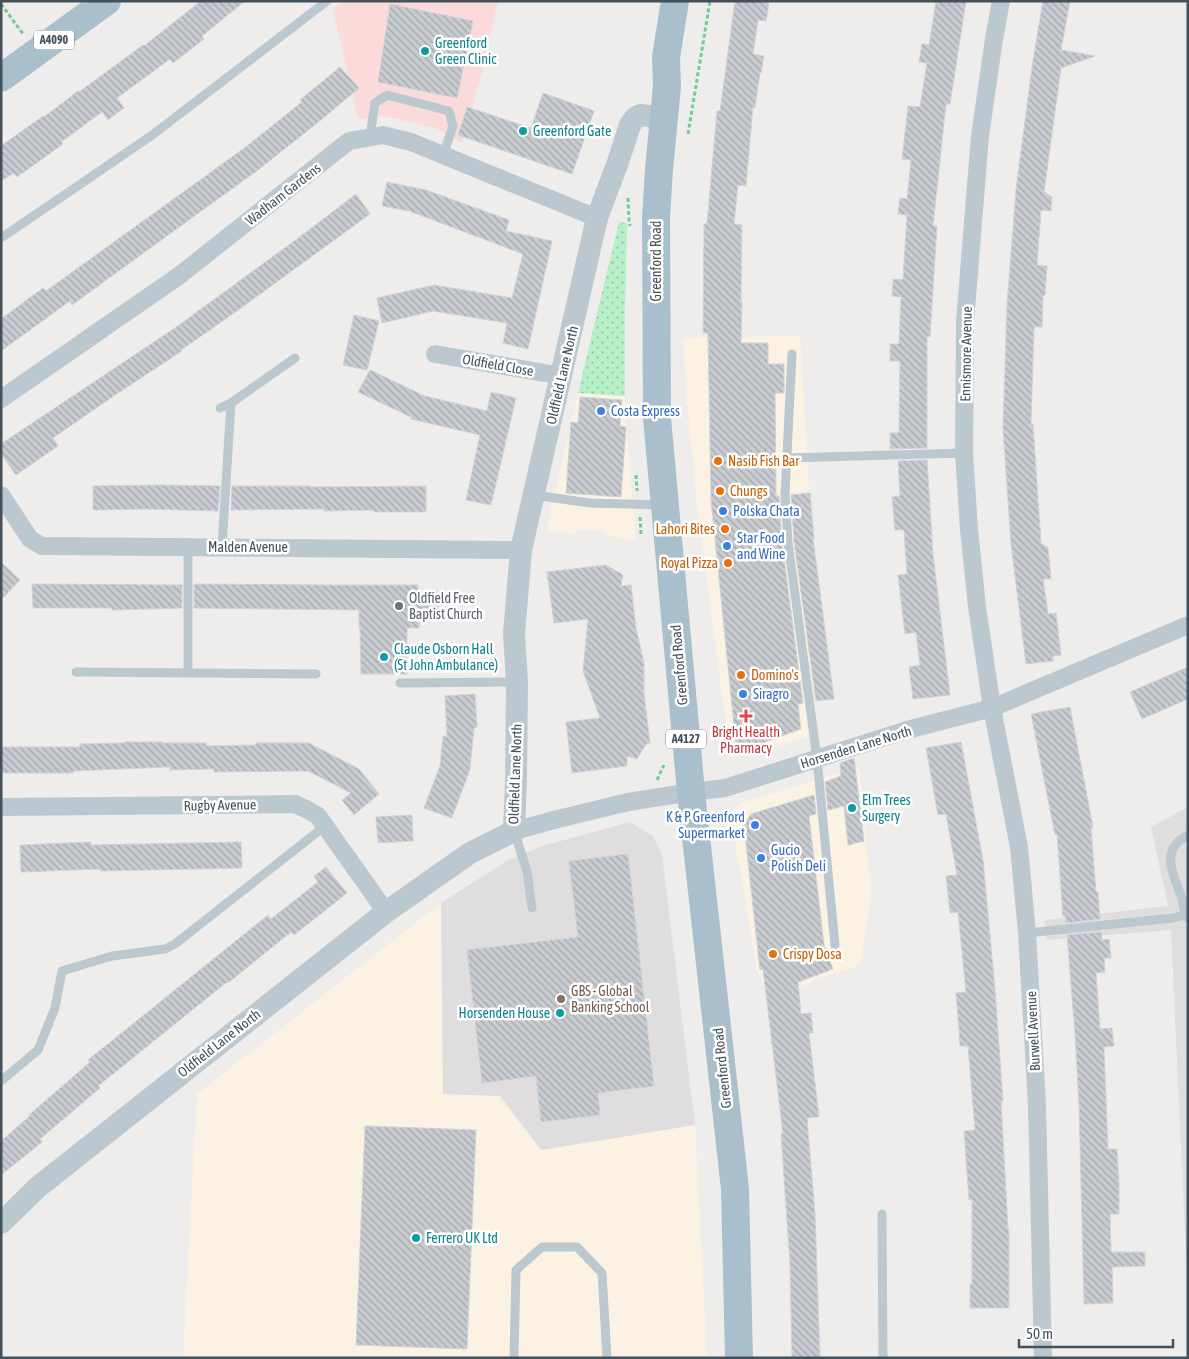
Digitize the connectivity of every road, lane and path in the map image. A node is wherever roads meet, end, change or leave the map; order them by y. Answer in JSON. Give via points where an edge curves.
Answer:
{"nodes":[{"id":1,"x":107,"y":1,"type":"edge"},
{"id":2,"x":326,"y":1,"type":"edge"},
{"id":3,"x":675,"y":1,"type":"edge"},
{"id":4,"x":710,"y":1,"type":"edge"},
{"id":5,"x":1001,"y":1,"type":"edge"},
{"id":6,"x":1,"y":4,"type":"edge"},
{"id":7,"x":36,"y":53,"type":"junction"},
{"id":8,"x":1,"y":78,"type":"edge"},
{"id":9,"x":664,"y":118,"type":"junction"},
{"id":10,"x":370,"y":136,"type":"junction"},
{"id":11,"x":688,"y":137,"type":"dead end"},
{"id":12,"x":443,"y":155,"type":"junction"},
{"id":13,"x":597,"y":218,"type":"junction"},
{"id":14,"x":1,"y":238,"type":"edge"},
{"id":15,"x":435,"y":354,"type":"dead end"},
{"id":16,"x":792,"y":354,"type":"dead end"},
{"id":17,"x":296,"y":358,"type":"dead end"},
{"id":18,"x":562,"y":376,"type":"junction"},
{"id":19,"x":1,"y":399,"type":"edge"},
{"id":20,"x":231,"y":403,"type":"junction"},
{"id":21,"x":220,"y":408,"type":"dead end"},
{"id":22,"x":964,"y":453,"type":"junction"},
{"id":23,"x":786,"y":458,"type":"junction"},
{"id":24,"x":1,"y":495,"type":"edge"},
{"id":25,"x":534,"y":495,"type":"junction"},
{"id":26,"x":665,"y":505,"type":"junction"},
{"id":27,"x":222,"y":546,"type":"junction"},
{"id":28,"x":188,"y":548,"type":"junction"},
{"id":29,"x":521,"y":550,"type":"junction"},
{"id":30,"x":1188,"y":625,"type":"edge"},
{"id":31,"x":76,"y":672,"type":"dead end"},
{"id":32,"x":188,"y":672,"type":"junction"},
{"id":33,"x":316,"y":674,"type":"dead end"},
{"id":34,"x":517,"y":682,"type":"junction"},
{"id":35,"x":400,"y":683,"type":"dead end"},
{"id":36,"x":992,"y":708,"type":"junction"},
{"id":37,"x":817,"y":759,"type":"junction"},
{"id":38,"x":691,"y":792,"type":"junction"},
{"id":39,"x":1,"y":807,"type":"edge"},
{"id":40,"x":325,"y":826,"type":"junction"},
{"id":41,"x":514,"y":831,"type":"junction"},
{"id":42,"x":1188,"y":835,"type":"edge"},
{"id":43,"x":532,"y":908,"type":"dead end"},
{"id":44,"x":386,"y":912,"type":"junction"},
{"id":45,"x":1186,"y":917,"type":"edge"},
{"id":46,"x":1027,"y":933,"type":"junction"},
{"id":47,"x":835,"y":945,"type":"dead end"},
{"id":48,"x":1,"y":1081,"type":"edge"},
{"id":49,"x":882,"y":1214,"type":"dead end"},
{"id":50,"x":1,"y":1223,"type":"edge"},
{"id":51,"x":514,"y":1358,"type":"edge"},
{"id":52,"x":607,"y":1358,"type":"edge"},
{"id":53,"x":739,"y":1358,"type":"edge"},
{"id":54,"x":884,"y":1358,"type":"edge"},
{"id":55,"x":1043,"y":1358,"type":"edge"}],
"edges":[{"from":1,"to":7,"type":"main road","number":"A4090"},
{"from":2,"to":14,"type":"lane","via":[[151,136]]},
{"from":3,"to":9,"type":"main road","name":"Greenford Road","number":"A4127","via":[[666,57]]},
{"from":4,"to":11,"type":"path"},
{"from":5,"to":22,"type":"street","name":"Ennismore Avenue","via":[[980,136],[965,322]]},
{"from":6,"to":7,"type":"path"},
{"from":7,"to":8,"type":"main road","number":"A4090"},
{"from":9,"to":13,"type":"street","name":"Oldfield Lane North","via":[[640,115],[630,125]]},
{"from":9,"to":26,"type":"main road","name":"Greenford Road","number":"A4127","via":[[656,237],[657,418]]},
{"from":10,"to":12,"type":"street","name":"Wadham Gardens","via":[[384,135],[411,142]]},
{"from":10,"to":12,"type":"lane","via":[[375,103],[387,96],[449,111],[453,126]]},
{"from":10,"to":19,"type":"street","name":"Wadham Gardens","via":[[349,142],[180,275]]},
{"from":12,"to":13,"type":"street","name":"Wadham Gardens"},
{"from":13,"to":18,"type":"street","name":"Oldfield Lane North"},
{"from":15,"to":18,"type":"street","name":"Oldfield Close"},
{"from":16,"to":23,"type":"lane"},
{"from":17,"to":20,"type":"lane"},
{"from":18,"to":25,"type":"street","name":"Oldfield Lane North"},
{"from":20,"to":21,"type":"lane"},
{"from":20,"to":27,"type":"lane"},
{"from":22,"to":23,"type":"lane"},
{"from":22,"to":36,"type":"street","name":"Ennismore Avenue","via":[[977,607]]},
{"from":23,"to":37,"type":"lane","via":[[788,542]]},
{"from":24,"to":28,"type":"street","name":"Malden Avenue","via":[[30,539],[42,546]]},
{"from":25,"to":26,"type":"lane","via":[[590,503]]},
{"from":25,"to":29,"type":"street","name":"Oldfield Lane North"},
{"from":26,"to":38,"type":"main road","name":"Greenford Road","number":"A4127"},
{"from":27,"to":28,"type":"street","name":"Malden Avenue"},
{"from":27,"to":29,"type":"street","name":"Malden Avenue"},
{"from":28,"to":32,"type":"lane"},
{"from":29,"to":34,"type":"street","name":"Oldfield Lane North","via":[[514,634]]},
{"from":30,"to":36,"type":"street","name":"Horsenden Lane North"},
{"from":31,"to":32,"type":"lane"},
{"from":32,"to":33,"type":"lane"},
{"from":34,"to":35,"type":"lane"},
{"from":34,"to":41,"type":"street","name":"Oldfield Lane North"},
{"from":36,"to":37,"type":"street","name":"Horsenden Lane North"},
{"from":36,"to":46,"type":"street","name":"Burwell Avenue","via":[[1019,847]]},
{"from":37,"to":38,"type":"street","name":"Horsenden Lane North","via":[[725,788]]},
{"from":37,"to":47,"type":"lane"},
{"from":38,"to":41,"type":"street","name":"Horsenden Lane North","via":[[628,802]]},
{"from":38,"to":53,"type":"main road","name":"Greenford Road","number":"A4127","via":[[735,1189]]},
{"from":39,"to":40,"type":"street","name":"Rugby Avenue","via":[[295,804],[318,816]]},
{"from":40,"to":44,"type":"street","name":"Rugby Avenue"},
{"from":40,"to":48,"type":"lane","via":[[175,944],[165,949],[112,956],[62,970],[56,1008],[38,1050]]},
{"from":41,"to":43,"type":"lane","via":[[527,871]]},
{"from":41,"to":44,"type":"street","name":"Oldfield Lane North","via":[[470,853]]},
{"from":42,"to":45,"type":"lane","via":[[1177,842],[1170,867]]},
{"from":44,"to":50,"type":"street","name":"Oldfield Lane North","via":[[45,1182]]},
{"from":45,"to":46,"type":"lane"},
{"from":46,"to":55,"type":"street","name":"Burwell Avenue","via":[[1037,1105]]},
{"from":49,"to":54,"type":"lane"},
{"from":51,"to":52,"type":"lane","via":[[516,1270],[542,1247],[576,1247],[602,1274]]}]}
